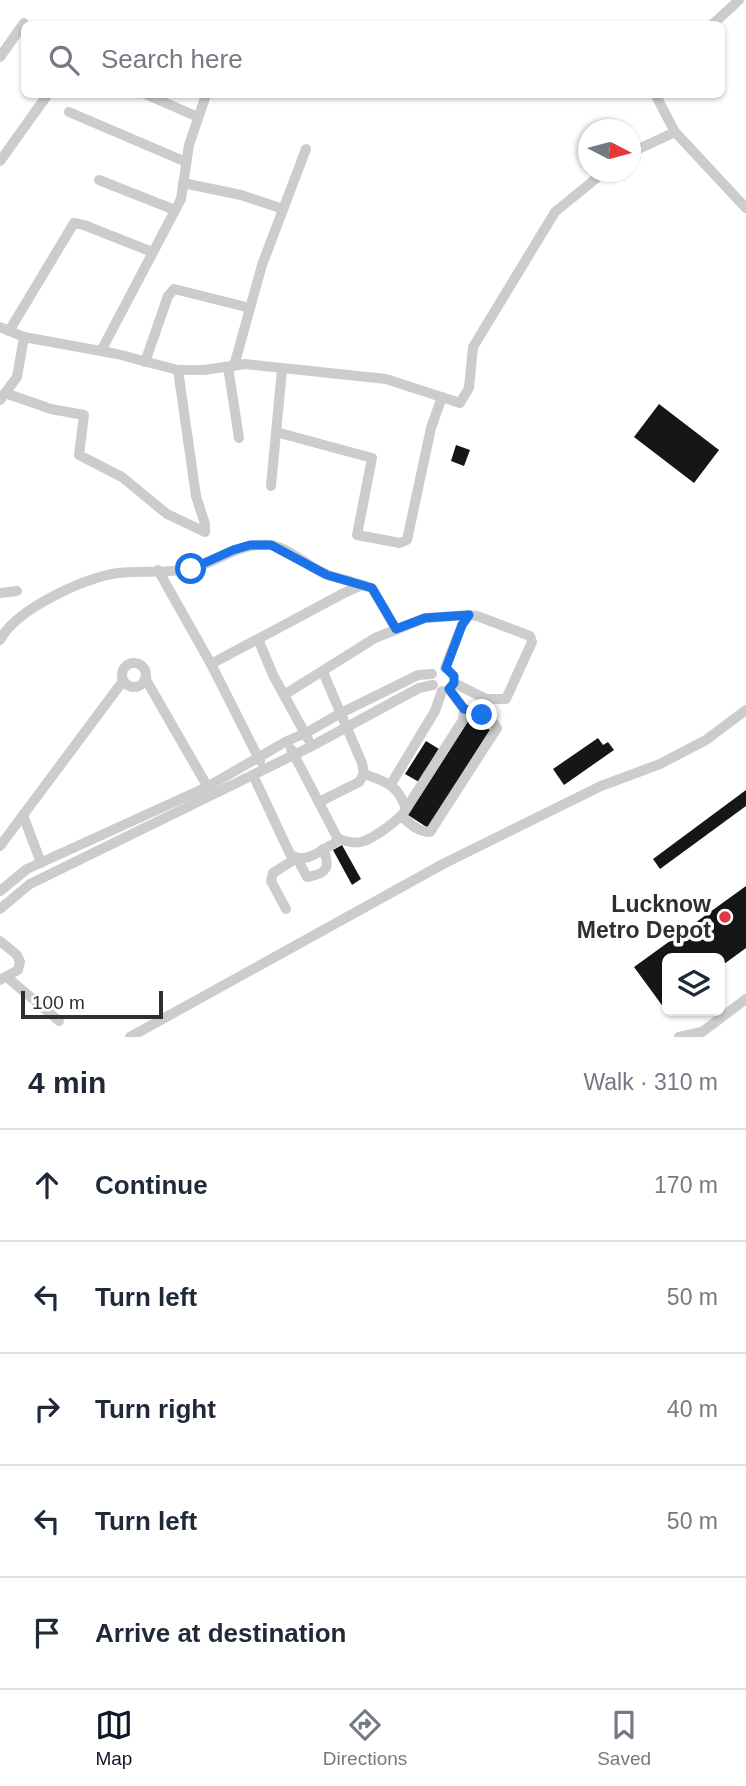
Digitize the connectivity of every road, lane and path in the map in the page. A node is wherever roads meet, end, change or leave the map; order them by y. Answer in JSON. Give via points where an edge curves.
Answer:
{"nodes":[{"id":1,"x":739,"y":0,"type":"edge"},
{"id":2,"x":716,"y":21,"type":"edge"},
{"id":3,"x":21,"y":27,"type":"edge"},
{"id":4,"x":0,"y":57,"type":"edge"},
{"id":5,"x":45,"y":98,"type":"edge"},
{"id":6,"x":154,"y":98,"type":"edge"},
{"id":7,"x":205,"y":98,"type":"edge"},
{"id":8,"x":657,"y":98,"type":"edge"},
{"id":9,"x":69,"y":112,"type":"dead end"},
{"id":10,"x":198,"y":117,"type":"junction"},
{"id":11,"x":675,"y":132,"type":"junction"},
{"id":12,"x":641,"y":148,"type":"edge"},
{"id":13,"x":306,"y":149,"type":"dead end"},
{"id":14,"x":0,"y":160,"type":"edge"},
{"id":15,"x":186,"y":162,"type":"junction"},
{"id":16,"x":99,"y":180,"type":"dead end"},
{"id":17,"x":592,"y":182,"type":"edge"},
{"id":18,"x":183,"y":183,"type":"junction"},
{"id":19,"x":746,"y":208,"type":"edge"},
{"id":20,"x":283,"y":209,"type":"junction"},
{"id":21,"x":176,"y":210,"type":"junction"},
{"id":22,"x":152,"y":252,"type":"junction"},
{"id":23,"x":250,"y":308,"type":"junction"},
{"id":24,"x":4,"y":329,"type":"edge"},
{"id":25,"x":23,"y":337,"type":"junction"},
{"id":26,"x":101,"y":351,"type":"junction"},
{"id":27,"x":145,"y":362,"type":"junction"},
{"id":28,"x":231,"y":366,"type":"junction"},
{"id":29,"x":282,"y":369,"type":"junction"},
{"id":30,"x":178,"y":370,"type":"junction"},
{"id":31,"x":2,"y":396,"type":"edge"},
{"id":32,"x":442,"y":397,"type":"junction"},
{"id":33,"x":276,"y":432,"type":"junction"},
{"id":34,"x":239,"y":438,"type":"dead end"},
{"id":35,"x":271,"y":486,"type":"dead end"},
{"id":36,"x":158,"y":570,"type":"junction"},
{"id":37,"x":362,"y":585,"type":"junction"},
{"id":38,"x":17,"y":592,"type":"dead end"},
{"id":39,"x":0,"y":593,"type":"edge"},
{"id":40,"x":469,"y":615,"type":"junction"},
{"id":41,"x":396,"y":629,"type":"junction"},
{"id":42,"x":258,"y":639,"type":"junction"},
{"id":43,"x":0,"y":640,"type":"edge"},
{"id":44,"x":211,"y":664,"type":"junction"},
{"id":45,"x":446,"y":668,"type":"junction"},
{"id":46,"x":323,"y":672,"type":"junction"},
{"id":47,"x":145,"y":678,"type":"junction"},
{"id":48,"x":123,"y":681,"type":"junction"},
{"id":49,"x":442,"y":684,"type":"junction"},
{"id":50,"x":284,"y":695,"type":"junction"},
{"id":51,"x":464,"y":709,"type":"junction"},
{"id":52,"x":746,"y":710,"type":"edge"},
{"id":53,"x":339,"y":714,"type":"junction"},
{"id":54,"x":346,"y":728,"type":"junction"},
{"id":55,"x":306,"y":733,"type":"junction"},
{"id":56,"x":287,"y":740,"type":"junction"},
{"id":57,"x":310,"y":747,"type":"junction"},
{"id":58,"x":293,"y":754,"type":"junction"},
{"id":59,"x":258,"y":757,"type":"junction"},
{"id":60,"x":265,"y":769,"type":"junction"},
{"id":61,"x":365,"y":774,"type":"junction"},
{"id":62,"x":253,"y":775,"type":"junction"},
{"id":63,"x":391,"y":784,"type":"junction"},
{"id":64,"x":210,"y":791,"type":"junction"},
{"id":65,"x":319,"y":802,"type":"junction"},
{"id":66,"x":170,"y":810,"type":"junction"},
{"id":67,"x":404,"y":813,"type":"junction"},
{"id":68,"x":23,"y":815,"type":"junction"},
{"id":69,"x":338,"y":839,"type":"junction"},
{"id":70,"x":0,"y":846,"type":"edge"},
{"id":71,"x":323,"y":849,"type":"junction"},
{"id":72,"x":297,"y":860,"type":"junction"},
{"id":73,"x":41,"y":863,"type":"junction"},
{"id":74,"x":10,"y":883,"type":"junction"},
{"id":75,"x":0,"y":891,"type":"edge"},
{"id":76,"x":18,"y":894,"type":"junction"},
{"id":77,"x":0,"y":909,"type":"edge"},
{"id":78,"x":286,"y":909,"type":"dead end"},
{"id":79,"x":0,"y":940,"type":"edge"},
{"id":80,"x":4,"y":979,"type":"edge"},
{"id":81,"x":746,"y":999,"type":"edge"},
{"id":82,"x":59,"y":1021,"type":"dead end"},
{"id":83,"x":130,"y":1037,"type":"edge"},
{"id":84,"x":679,"y":1037,"type":"edge"}],
"edges":[{"from":1,"to":2,"type":"street"},
{"from":3,"to":4,"type":"street"},
{"from":5,"to":14,"type":"street"},
{"from":6,"to":10,"type":"street"},
{"from":7,"to":10,"type":"street"},
{"from":8,"to":11,"type":"street"},
{"from":9,"to":15,"type":"street"},
{"from":10,"to":15,"type":"street"},
{"from":11,"to":12,"type":"street"},
{"from":11,"to":19,"type":"street"},
{"from":13,"to":20,"type":"street"},
{"from":15,"to":18,"type":"street"},
{"from":16,"to":21,"type":"street"},
{"from":17,"to":32,"type":"street","via":[[555,212],[472,347],[465,397],[460,403]]},
{"from":18,"to":20,"type":"street"},
{"from":18,"to":21,"type":"street"},
{"from":20,"to":23,"type":"street"},
{"from":21,"to":22,"type":"street"},
{"from":22,"to":24,"type":"street","via":[[74,223]]},
{"from":22,"to":26,"type":"street"},
{"from":23,"to":27,"type":"street","via":[[174,289]]},
{"from":23,"to":28,"type":"street"},
{"from":24,"to":25,"type":"street"},
{"from":25,"to":26,"type":"street"},
{"from":25,"to":31,"type":"street","via":[[17,377]]},
{"from":26,"to":27,"type":"street"},
{"from":27,"to":30,"type":"street"},
{"from":28,"to":29,"type":"street"},
{"from":28,"to":30,"type":"street"},
{"from":28,"to":34,"type":"street"},
{"from":29,"to":32,"type":"street","via":[[386,379]]},
{"from":29,"to":33,"type":"street"},
{"from":30,"to":31,"type":"street","via":[[205,532],[167,514],[122,477],[79,455],[84,415]]},
{"from":32,"to":33,"type":"street","via":[[407,540],[400,543],[358,534],[372,458]]},
{"from":33,"to":35,"type":"street"},
{"from":36,"to":37,"type":"street","via":[[191,569],[233,550],[271,545],[327,575]]},
{"from":36,"to":43,"type":"street","via":[[87,580],[20,617]]},
{"from":36,"to":44,"type":"street"},
{"from":37,"to":41,"type":"street","via":[[372,588]]},
{"from":37,"to":42,"type":"street"},
{"from":38,"to":39,"type":"street"},
{"from":40,"to":41,"type":"street","via":[[425,618]]},
{"from":40,"to":45,"type":"street"},
{"from":40,"to":49,"type":"street","via":[[530,636],[532,642],[506,699],[486,699]]},
{"from":41,"to":46,"type":"street"},
{"from":42,"to":44,"type":"street"},
{"from":42,"to":50,"type":"street"},
{"from":44,"to":59,"type":"street"},
{"from":45,"to":49,"type":"street","via":[[438,669]]},
{"from":45,"to":49,"type":"street","via":[[454,676]]},
{"from":46,"to":50,"type":"street"},
{"from":46,"to":53,"type":"street"},
{"from":47,"to":48,"type":"street","via":[[137,687]]},
{"from":47,"to":48,"type":"street","via":[[143,667],[132,663],[123,670]]},
{"from":47,"to":64,"type":"street"},
{"from":48,"to":68,"type":"street"},
{"from":49,"to":51,"type":"street"},
{"from":49,"to":53,"type":"street","via":[[418,675]]},
{"from":49,"to":54,"type":"street","via":[[419,688]]},
{"from":49,"to":63,"type":"street","via":[[435,711]]},
{"from":50,"to":55,"type":"street"},
{"from":51,"to":67,"type":"street","via":[[463,720]]},
{"from":51,"to":67,"type":"street","via":[[482,715],[497,728],[430,832],[423,832]]},
{"from":52,"to":83,"type":"street","via":[[706,740],[443,864]]},
{"from":53,"to":54,"type":"street"},
{"from":53,"to":55,"type":"street"},
{"from":54,"to":57,"type":"street"},
{"from":54,"to":61,"type":"street"},
{"from":55,"to":56,"type":"street"},
{"from":55,"to":57,"type":"street"},
{"from":56,"to":58,"type":"street"},
{"from":56,"to":59,"type":"street"},
{"from":57,"to":58,"type":"street"},
{"from":58,"to":60,"type":"street"},
{"from":58,"to":65,"type":"street"},
{"from":59,"to":60,"type":"street"},
{"from":59,"to":64,"type":"street"},
{"from":60,"to":62,"type":"street"},
{"from":61,"to":63,"type":"street"},
{"from":61,"to":65,"type":"street","via":[[359,782]]},
{"from":62,"to":64,"type":"street"},
{"from":62,"to":72,"type":"street"},
{"from":63,"to":67,"type":"street","via":[[402,796]]},
{"from":64,"to":66,"type":"street"},
{"from":65,"to":69,"type":"street"},
{"from":66,"to":73,"type":"street"},
{"from":66,"to":76,"type":"street"},
{"from":67,"to":69,"type":"street","via":[[362,842]]},
{"from":68,"to":70,"type":"street"},
{"from":68,"to":73,"type":"street"},
{"from":69,"to":71,"type":"street"},
{"from":71,"to":72,"type":"street"},
{"from":71,"to":72,"type":"street","via":[[327,868],[317,875],[307,877]]},
{"from":72,"to":78,"type":"street","via":[[273,873],[271,881]]},
{"from":73,"to":74,"type":"street"},
{"from":74,"to":75,"type":"street"},
{"from":74,"to":76,"type":"street"},
{"from":76,"to":77,"type":"street"},
{"from":79,"to":80,"type":"street","via":[[20,962],[18,970]]},
{"from":80,"to":82,"type":"street"},
{"from":81,"to":84,"type":"street","via":[[702,1032]]}]}
